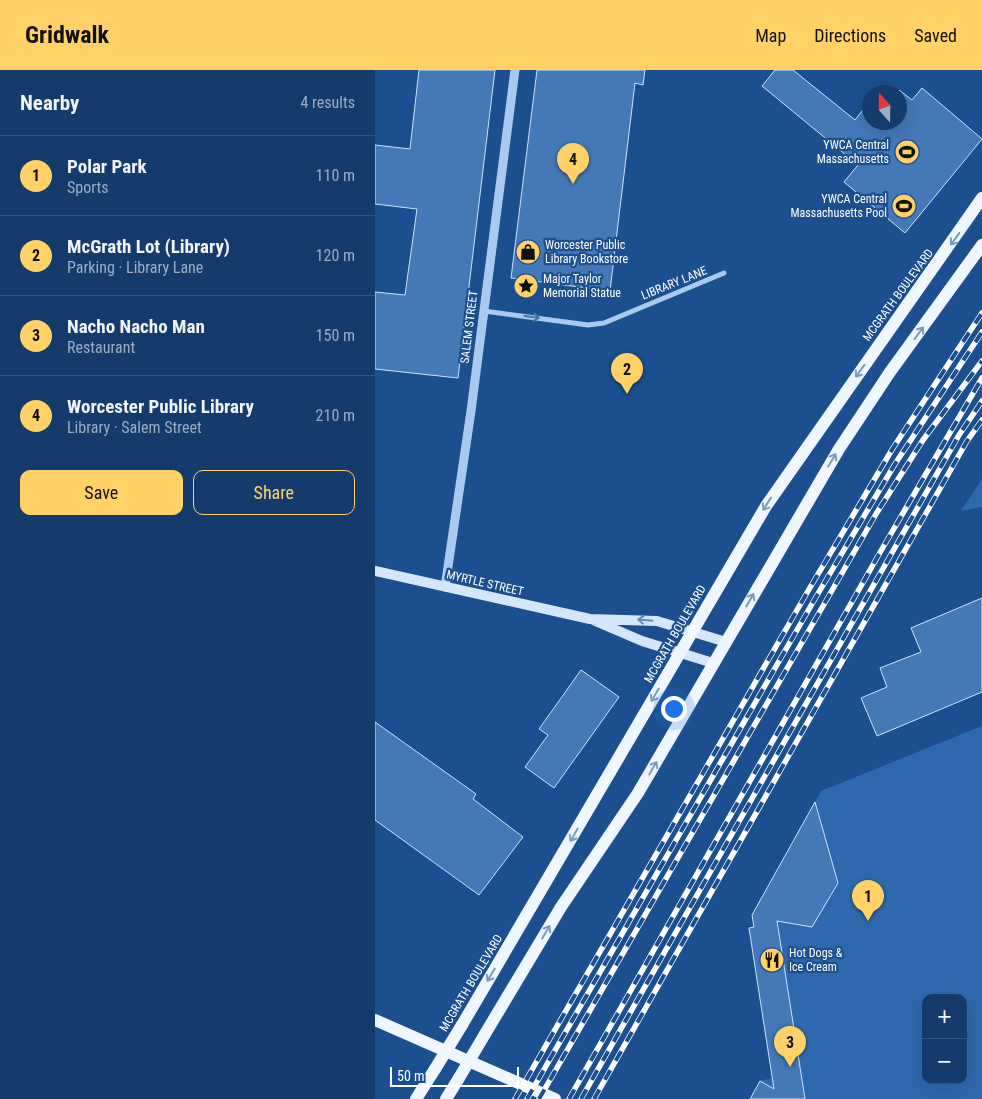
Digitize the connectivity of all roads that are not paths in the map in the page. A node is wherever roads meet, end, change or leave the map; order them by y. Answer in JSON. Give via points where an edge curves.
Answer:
{"nodes":[{"id":1,"x":515,"y":70,"type":"edge"},
{"id":2,"x":982,"y":198,"type":"edge"},
{"id":3,"x":982,"y":245,"type":"edge"},
{"id":4,"x":724,"y":273,"type":"dead end"},
{"id":5,"x":484,"y":311,"type":"junction"},
{"id":6,"x":375,"y":571,"type":"edge"},
{"id":7,"x":445,"y":587,"type":"junction"},
{"id":8,"x":590,"y":619,"type":"junction"},
{"id":9,"x":692,"y":631,"type":"junction"},
{"id":10,"x":725,"y":642,"type":"junction"},
{"id":11,"x":680,"y":652,"type":"junction"},
{"id":12,"x":713,"y":663,"type":"junction"},
{"id":13,"x":375,"y":1020,"type":"edge"},
{"id":14,"x":416,"y":1099,"type":"edge"},
{"id":15,"x":446,"y":1099,"type":"edge"},
{"id":16,"x":555,"y":1099,"type":"edge"}],
"edges":[{"from":1,"to":5,"type":"street","name":"SALEM STREET"},
{"from":2,"to":9,"type":"main road","name":"MCGRATH BOULEVARD","one_way":true,"via":[[790,470]]},
{"from":10,"to":3,"type":"main road","one_way":true,"via":[[843,442]]},
{"from":5,"to":4,"type":"street","name":"LIBRARY LANE","one_way":true,"via":[[588,324],[604,323]]},
{"from":5,"to":7,"type":"street","name":"SALEM STREET"},
{"from":6,"to":7,"type":"main road","name":"MYRTLE STREET"},
{"from":7,"to":8,"type":"main road","name":"MYRTLE STREET"},
{"from":9,"to":8,"type":"main road","name":"MYRTLE STREET","one_way":true,"via":[[657,621]]},
{"from":8,"to":11,"type":"main road","name":"MYRTLE STREET","via":[[633,638]]},
{"from":9,"to":10,"type":"main road","name":"MYRTLE STREET"},
{"from":9,"to":11,"type":"main road","name":"MCGRATH BOULEVARD"},
{"from":10,"to":12,"type":"main road"},
{"from":11,"to":12,"type":"main road","name":"MYRTLE STREET"},
{"from":11,"to":14,"type":"main road","name":"MCGRATH BOULEVARD","one_way":true,"bridge":true,"via":[[535,903]]},
{"from":15,"to":12,"type":"main road","one_way":true,"bridge":true,"via":[[561,907],[638,792]]},
{"from":13,"to":16,"type":"main road"}]}
